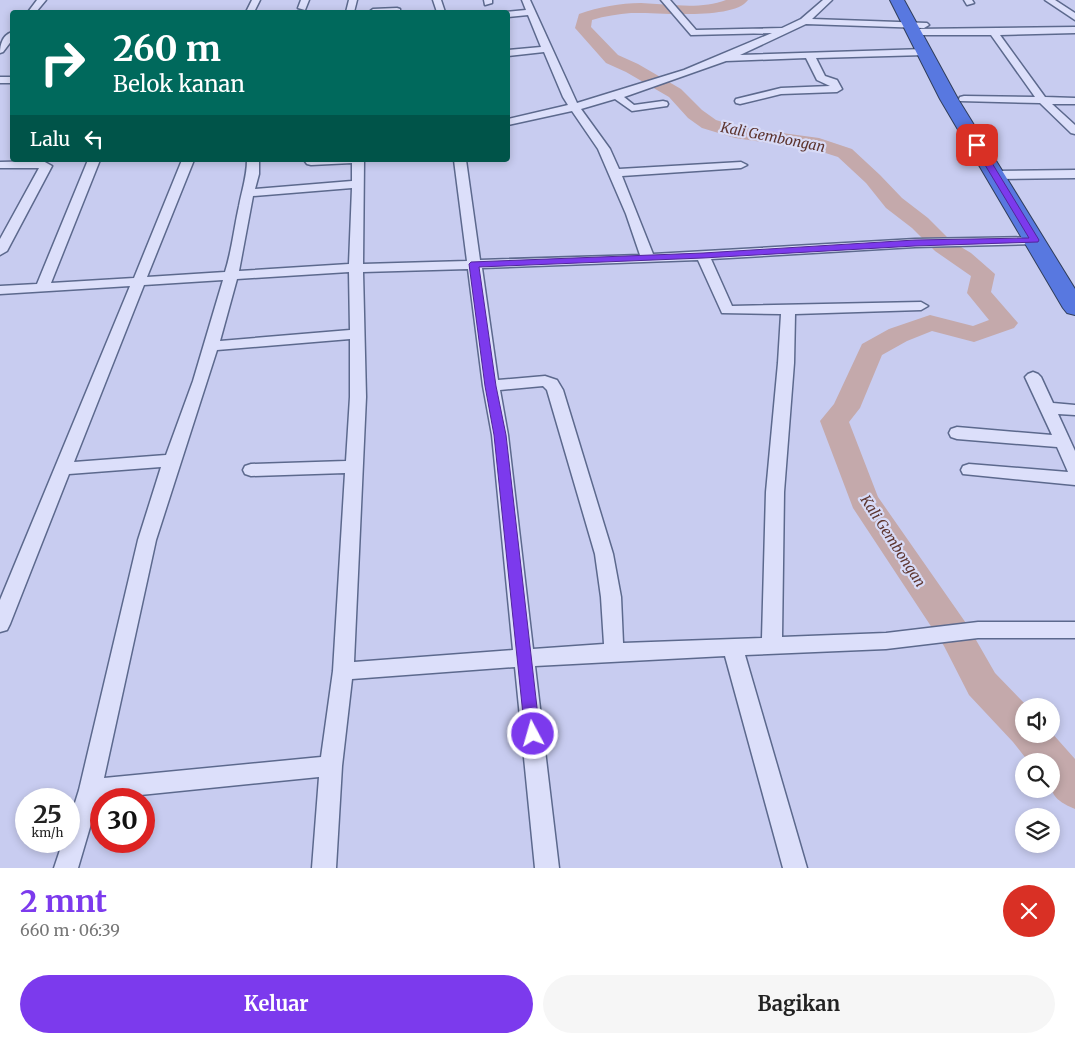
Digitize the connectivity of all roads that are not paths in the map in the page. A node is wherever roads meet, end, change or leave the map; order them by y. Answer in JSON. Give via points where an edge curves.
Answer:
{"nodes":[{"id":1,"x":42,"y":0,"type":"edge"},
{"id":2,"x":526,"y":0,"type":"edge"},
{"id":3,"x":665,"y":0,"type":"edge"},
{"id":4,"x":828,"y":0,"type":"edge"},
{"id":5,"x":897,"y":0,"type":"edge"},
{"id":6,"x":909,"y":0,"type":"edge"},
{"id":7,"x":1049,"y":0,"type":"edge"},
{"id":8,"x":34,"y":10,"type":"edge"},
{"id":9,"x":531,"y":12,"type":"junction"},
{"id":10,"x":510,"y":14,"type":"edge"},
{"id":11,"x":1075,"y":17,"type":"edge"},
{"id":12,"x":804,"y":20,"type":"junction"},
{"id":13,"x":919,"y":29,"type":"junction"},
{"id":14,"x":786,"y":30,"type":"junction"},
{"id":15,"x":1075,"y":30,"type":"edge"},
{"id":16,"x":994,"y":33,"type":"junction"},
{"id":17,"x":10,"y":39,"type":"edge"},
{"id":18,"x":547,"y":49,"type":"junction"},
{"id":19,"x":0,"y":52,"type":"edge"},
{"id":20,"x":924,"y":52,"type":"junction"},
{"id":21,"x":510,"y":53,"type":"edge"},
{"id":22,"x":809,"y":55,"type":"junction"},
{"id":23,"x":723,"y":58,"type":"junction"},
{"id":24,"x":658,"y":81,"type":"joint"},
{"id":25,"x":633,"y":90,"type":"joint"},
{"id":26,"x":616,"y":95,"type":"junction"},
{"id":27,"x":964,"y":99,"type":"junction"},
{"id":28,"x":1042,"y":100,"type":"junction"},
{"id":29,"x":740,"y":101,"type":"dead end"},
{"id":30,"x":1075,"y":101,"type":"edge"},
{"id":31,"x":663,"y":104,"type":"dead end"},
{"id":32,"x":574,"y":108,"type":"junction"},
{"id":33,"x":510,"y":122,"type":"edge"},
{"id":34,"x":1075,"y":131,"type":"edge"},
{"id":35,"x":93,"y":162,"type":"edge"},
{"id":36,"x":187,"y":162,"type":"edge"},
{"id":37,"x":253,"y":162,"type":"edge"},
{"id":38,"x":311,"y":162,"type":"edge"},
{"id":39,"x":329,"y":162,"type":"edge"},
{"id":40,"x":358,"y":162,"type":"edge"},
{"id":41,"x":460,"y":162,"type":"edge"},
{"id":42,"x":0,"y":165,"type":"edge"},
{"id":43,"x":741,"y":165,"type":"dead end"},
{"id":44,"x":615,"y":173,"type":"junction"},
{"id":45,"x":1075,"y":174,"type":"edge"},
{"id":46,"x":1003,"y":175,"type":"junction"},
{"id":47,"x":357,"y":184,"type":"junction"},
{"id":48,"x":248,"y":193,"type":"junction"},
{"id":49,"x":1035,"y":240,"type":"junction"},
{"id":50,"x":0,"y":251,"type":"edge"},
{"id":51,"x":703,"y":256,"type":"junction"},
{"id":52,"x":647,"y":257,"type":"junction"},
{"id":53,"x":474,"y":264,"type":"junction"},
{"id":54,"x":356,"y":268,"type":"junction"},
{"id":55,"x":231,"y":276,"type":"junction"},
{"id":56,"x":1075,"y":277,"type":"edge"},
{"id":57,"x":138,"y":282,"type":"junction"},
{"id":58,"x":42,"y":288,"type":"junction"},
{"id":59,"x":0,"y":290,"type":"edge"},
{"id":60,"x":920,"y":306,"type":"dead end"},
{"id":61,"x":1075,"y":308,"type":"edge"},
{"id":62,"x":788,"y":310,"type":"junction"},
{"id":63,"x":357,"y":334,"type":"junction"},
{"id":64,"x":211,"y":346,"type":"junction"},
{"id":65,"x":1033,"y":376,"type":"dead end"},
{"id":66,"x":491,"y":386,"type":"junction"},
{"id":67,"x":1048,"y":408,"type":"junction"},
{"id":68,"x":1075,"y":410,"type":"edge"},
{"id":69,"x":957,"y":433,"type":"dead end"},
{"id":70,"x":1063,"y":442,"type":"junction"},
{"id":71,"x":172,"y":460,"type":"junction"},
{"id":72,"x":354,"y":467,"type":"junction"},
{"id":73,"x":63,"y":469,"type":"junction"},
{"id":74,"x":250,"y":470,"type":"dead end"},
{"id":75,"x":969,"y":470,"type":"dead end"},
{"id":76,"x":1075,"y":470,"type":"edge"},
{"id":77,"x":1075,"y":479,"type":"edge"},
{"id":78,"x":0,"y":624,"type":"edge"},
{"id":79,"x":1075,"y":630,"type":"edge"},
{"id":80,"x":772,"y":644,"type":"junction"},
{"id":81,"x":733,"y":647,"type":"junction"},
{"id":82,"x":614,"y":652,"type":"junction"},
{"id":83,"x":525,"y":658,"type":"junction"},
{"id":84,"x":343,"y":671,"type":"junction"},
{"id":85,"x":331,"y":766,"type":"junction"},
{"id":86,"x":90,"y":788,"type":"edge"},
{"id":87,"x":110,"y":788,"type":"edge"},
{"id":88,"x":90,"y":790,"type":"edge"},
{"id":89,"x":66,"y":868,"type":"edge"},
{"id":90,"x":324,"y":868,"type":"edge"},
{"id":91,"x":547,"y":868,"type":"edge"},
{"id":92,"x":795,"y":868,"type":"edge"}],
"edges":[{"from":1,"to":8,"type":"street"},
{"from":2,"to":9,"type":"street"},
{"from":3,"to":14,"type":"street","via":[[691,32],[698,34]]},
{"from":4,"to":12,"type":"street"},
{"from":5,"to":13,"type":"highway"},
{"from":6,"to":13,"type":"highway"},
{"from":7,"to":11,"type":"street"},
{"from":9,"to":10,"type":"street"},
{"from":9,"to":18,"type":"street"},
{"from":12,"to":13,"type":"street"},
{"from":12,"to":14,"type":"street"},
{"from":13,"to":16,"type":"street"},
{"from":13,"to":20,"type":"highway"},
{"from":13,"to":27,"type":"highway"},
{"from":14,"to":23,"type":"street"},
{"from":15,"to":16,"type":"street"},
{"from":16,"to":28,"type":"street"},
{"from":17,"to":19,"type":"street"},
{"from":18,"to":21,"type":"street"},
{"from":18,"to":32,"type":"street"},
{"from":20,"to":22,"type":"street"},
{"from":20,"to":46,"type":"highway","via":[[950,99]]},
{"from":22,"to":23,"type":"street"},
{"from":22,"to":29,"type":"street","via":[[820,78],[831,81],[837,89],[781,91]]},
{"from":23,"to":24,"type":"street"},
{"from":24,"to":25,"type":"street"},
{"from":25,"to":26,"type":"street"},
{"from":26,"to":31,"type":"street","via":[[632,108]]},
{"from":26,"to":32,"type":"street"},
{"from":27,"to":28,"type":"street"},
{"from":27,"to":46,"type":"highway"},
{"from":28,"to":30,"type":"street"},
{"from":28,"to":34,"type":"street"},
{"from":32,"to":33,"type":"street"},
{"from":32,"to":44,"type":"street","via":[[601,144]]},
{"from":35,"to":58,"type":"street"},
{"from":36,"to":57,"type":"street"},
{"from":37,"to":48,"type":"street"},
{"from":38,"to":39,"type":"street"},
{"from":40,"to":47,"type":"street"},
{"from":41,"to":53,"type":"street"},
{"from":42,"to":50,"type":"street","via":[[46,166]]},
{"from":43,"to":44,"type":"street"},
{"from":44,"to":52,"type":"street"},
{"from":45,"to":46,"type":"street"},
{"from":46,"to":49,"type":"highway"},
{"from":46,"to":56,"type":"highway"},
{"from":47,"to":48,"type":"street"},
{"from":47,"to":54,"type":"street"},
{"from":48,"to":55,"type":"street"},
{"from":49,"to":51,"type":"street","via":[[915,243]]},
{"from":49,"to":61,"type":"highway"},
{"from":51,"to":52,"type":"street"},
{"from":51,"to":62,"type":"street","via":[[727,310]]},
{"from":52,"to":53,"type":"street"},
{"from":53,"to":54,"type":"street"},
{"from":53,"to":66,"type":"street"},
{"from":54,"to":55,"type":"street"},
{"from":54,"to":63,"type":"street"},
{"from":55,"to":57,"type":"street"},
{"from":55,"to":64,"type":"street"},
{"from":57,"to":58,"type":"street"},
{"from":57,"to":73,"type":"street"},
{"from":58,"to":59,"type":"street"},
{"from":60,"to":62,"type":"street"},
{"from":62,"to":80,"type":"street","via":[[775,492]]},
{"from":63,"to":64,"type":"street"},
{"from":63,"to":72,"type":"street"},
{"from":64,"to":71,"type":"street","via":[[194,404]]},
{"from":65,"to":67,"type":"street"},
{"from":66,"to":82,"type":"street","via":[[545,381],[555,390],[600,540],[611,597]]},
{"from":66,"to":83,"type":"street","via":[[500,435]]},
{"from":67,"to":68,"type":"street"},
{"from":67,"to":70,"type":"street"},
{"from":69,"to":70,"type":"street"},
{"from":70,"to":76,"type":"street"},
{"from":71,"to":73,"type":"street"},
{"from":71,"to":86,"type":"street","via":[[135,587]]},
{"from":72,"to":74,"type":"street"},
{"from":72,"to":84,"type":"street"},
{"from":73,"to":78,"type":"street"},
{"from":75,"to":77,"type":"street"},
{"from":79,"to":80,"type":"street","via":[[978,630],[925,638]]},
{"from":80,"to":81,"type":"street"},
{"from":81,"to":82,"type":"street"},
{"from":81,"to":92,"type":"street"},
{"from":82,"to":83,"type":"street"},
{"from":83,"to":84,"type":"street"},
{"from":83,"to":91,"type":"street"},
{"from":84,"to":85,"type":"street"},
{"from":85,"to":87,"type":"street"},
{"from":85,"to":90,"type":"street"},
{"from":88,"to":89,"type":"street"}]}
